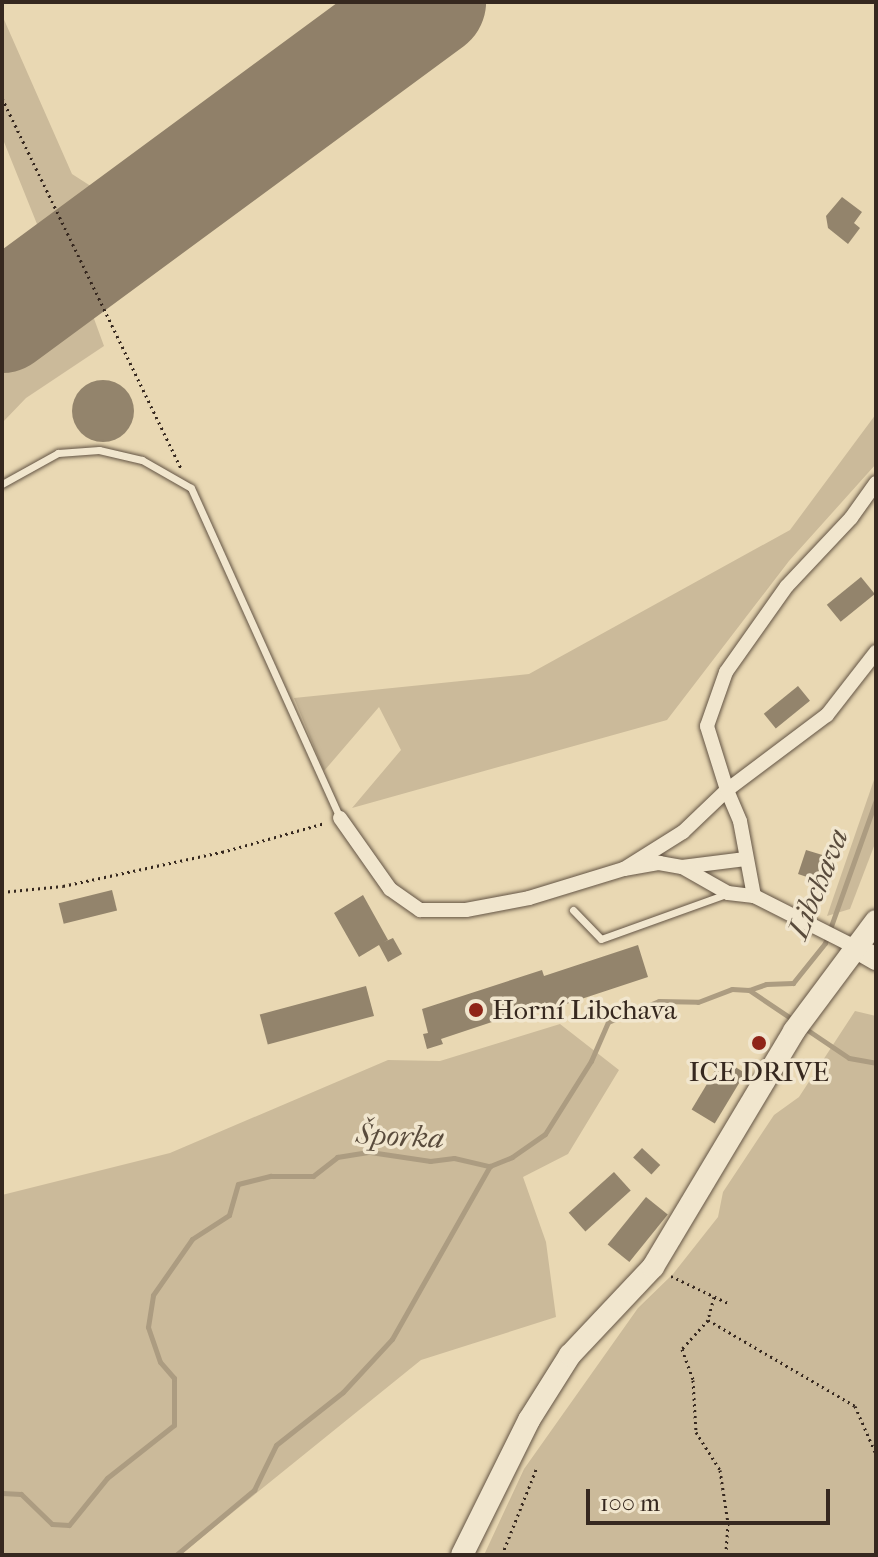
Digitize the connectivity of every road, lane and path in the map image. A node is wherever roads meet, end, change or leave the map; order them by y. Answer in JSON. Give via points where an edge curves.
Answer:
{"nodes":[{"id":1,"x":2,"y":98,"type":"edge"},
{"id":2,"x":876,"y":483,"type":"edge"},
{"id":3,"x":2,"y":484,"type":"edge"},
{"id":4,"x":191,"y":488,"type":"junction"},
{"id":5,"x":876,"y":652,"type":"edge"},
{"id":6,"x":727,"y":790,"type":"junction"},
{"id":7,"x":340,"y":818,"type":"junction"},
{"id":8,"x":745,"y":859,"type":"junction"},
{"id":9,"x":682,"y":867,"type":"junction"},
{"id":10,"x":624,"y":869,"type":"junction"},
{"id":11,"x":2,"y":892,"type":"edge"},
{"id":12,"x":728,"y":893,"type":"junction"},
{"id":13,"x":754,"y":896,"type":"junction"},
{"id":14,"x":573,"y":910,"type":"dead end"},
{"id":15,"x":876,"y":921,"type":"edge"},
{"id":16,"x":846,"y":942,"type":"junction"},
{"id":17,"x":876,"y":959,"type":"edge"},
{"id":18,"x":653,"y":1267,"type":"junction"},
{"id":19,"x":714,"y":1297,"type":"junction"},
{"id":20,"x":730,"y":1304,"type":"dead end"},
{"id":21,"x":708,"y":1320,"type":"junction"},
{"id":22,"x":876,"y":1454,"type":"edge"},
{"id":23,"x":537,"y":1467,"type":"dead end"},
{"id":24,"x":462,"y":1555,"type":"edge"},
{"id":25,"x":502,"y":1555,"type":"edge"},
{"id":26,"x":726,"y":1555,"type":"edge"}],
"edges":[{"from":1,"to":4,"type":"path"},
{"from":2,"to":6,"type":"street","via":[[787,586],[726,672],[707,726]]},
{"from":3,"to":4,"type":"lane","via":[[58,453],[99,450],[142,460]]},
{"from":4,"to":7,"type":"lane"},
{"from":5,"to":6,"type":"street","via":[[827,715]]},
{"from":6,"to":8,"type":"street","via":[[740,821]]},
{"from":6,"to":10,"type":"street","via":[[683,832]]},
{"from":7,"to":10,"type":"street","via":[[390,889],[420,910],[466,910],[529,898]]},
{"from":7,"to":11,"type":"path","via":[[208,855],[63,886]]},
{"from":8,"to":9,"type":"street"},
{"from":8,"to":13,"type":"street"},
{"from":9,"to":10,"type":"street","via":[[659,863]]},
{"from":9,"to":12,"type":"street"},
{"from":12,"to":13,"type":"street"},
{"from":12,"to":14,"type":"lane","via":[[601,939]]},
{"from":13,"to":16,"type":"street"},
{"from":15,"to":16,"type":"street"},
{"from":16,"to":17,"type":"street"},
{"from":16,"to":18,"type":"street"},
{"from":18,"to":19,"type":"path"},
{"from":18,"to":24,"type":"street","via":[[570,1355],[529,1420]]},
{"from":19,"to":20,"type":"path"},
{"from":19,"to":21,"type":"path"},
{"from":21,"to":22,"type":"path","via":[[855,1406]]},
{"from":21,"to":26,"type":"path","via":[[682,1349],[693,1380],[696,1432],[720,1470],[728,1523]]},
{"from":23,"to":25,"type":"path"}]}
